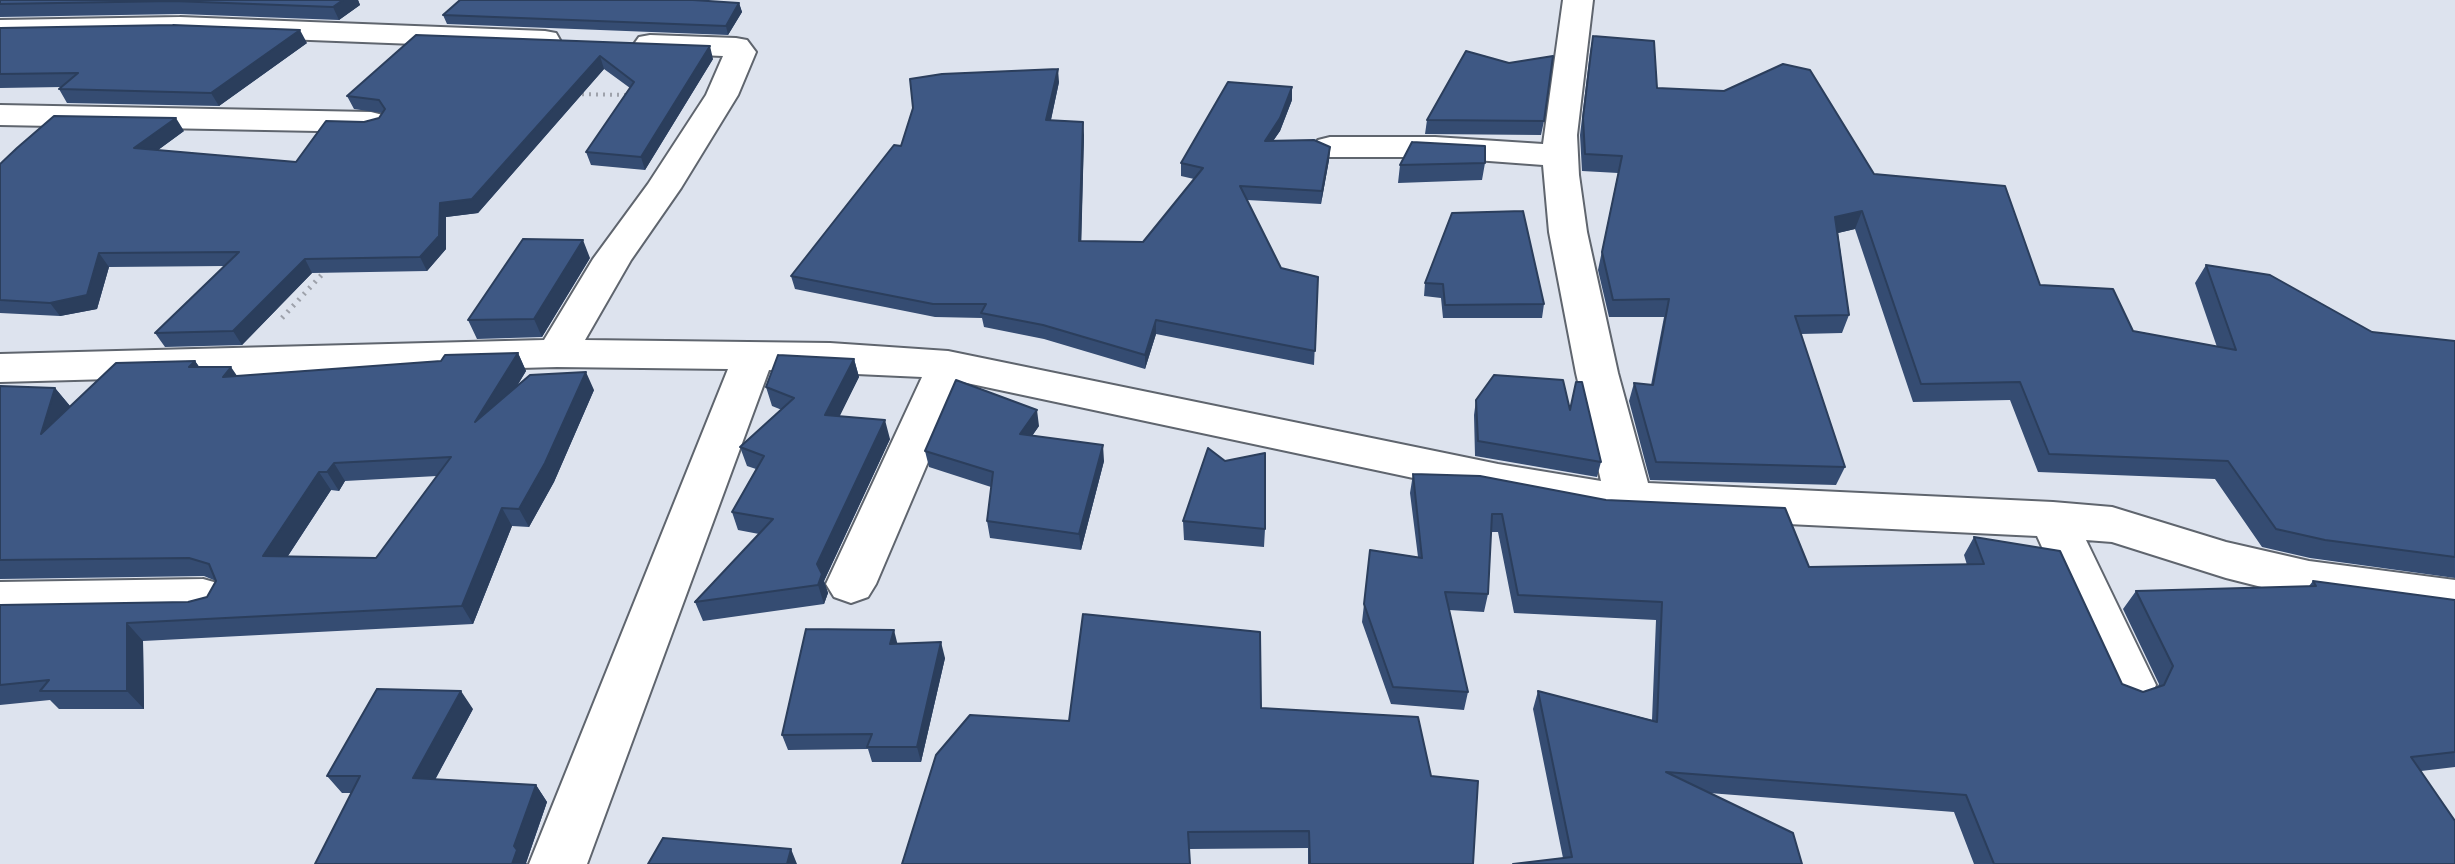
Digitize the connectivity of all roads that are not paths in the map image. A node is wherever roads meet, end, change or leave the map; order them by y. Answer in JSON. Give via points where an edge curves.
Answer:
{"nodes":[{"id":1,"x":1578,"y":0,"type":"edge"},
{"id":2,"x":37,"y":28,"type":"junction"},
{"id":3,"x":0,"y":29,"type":"edge"},
{"id":4,"x":576,"y":41,"type":"edge"},
{"id":5,"x":621,"y":43,"type":"edge"},
{"id":6,"x":0,"y":56,"type":"edge"},
{"id":7,"x":0,"y":115,"type":"edge"},
{"id":8,"x":371,"y":122,"type":"edge"},
{"id":9,"x":1330,"y":147,"type":"edge"},
{"id":10,"x":1561,"y":156,"type":"junction"},
{"id":11,"x":557,"y":353,"type":"junction"},
{"id":12,"x":754,"y":355,"type":"junction"},
{"id":13,"x":948,"y":365,"type":"junction"},
{"id":14,"x":0,"y":368,"type":"edge"},
{"id":15,"x":1629,"y":500,"type":"junction"},
{"id":16,"x":2053,"y":519,"type":"junction"},
{"id":17,"x":851,"y":584,"type":"dead end"},
{"id":18,"x":203,"y":598,"type":"edge"},
{"id":19,"x":2455,"y":599,"type":"edge"},
{"id":20,"x":0,"y":601,"type":"edge"},
{"id":21,"x":2130,"y":685,"type":"edge"},
{"id":22,"x":558,"y":864,"type":"edge"}],
"edges":[{"from":1,"to":10,"type":"street"},
{"from":2,"to":3,"type":"street"},
{"from":2,"to":4,"type":"street","via":[[180,26]]},
{"from":2,"to":6,"type":"street"},
{"from":5,"to":11,"type":"street","via":[[736,47],[740,52],[722,95],[612,259]]},
{"from":7,"to":8,"type":"street"},
{"from":9,"to":10,"type":"street","via":[[1435,147]]},
{"from":10,"to":15,"type":"street","via":[[1575,267]]},
{"from":11,"to":12,"type":"street"},
{"from":11,"to":14,"type":"street"},
{"from":12,"to":13,"type":"street"},
{"from":12,"to":22,"type":"street"},
{"from":13,"to":15,"type":"street","via":[[1498,480]]},
{"from":13,"to":17,"type":"street"},
{"from":15,"to":16,"type":"street"},
{"from":16,"to":19,"type":"street","via":[[2112,525],[2309,580]]},
{"from":16,"to":21,"type":"street"},
{"from":18,"to":20,"type":"street"}]}
